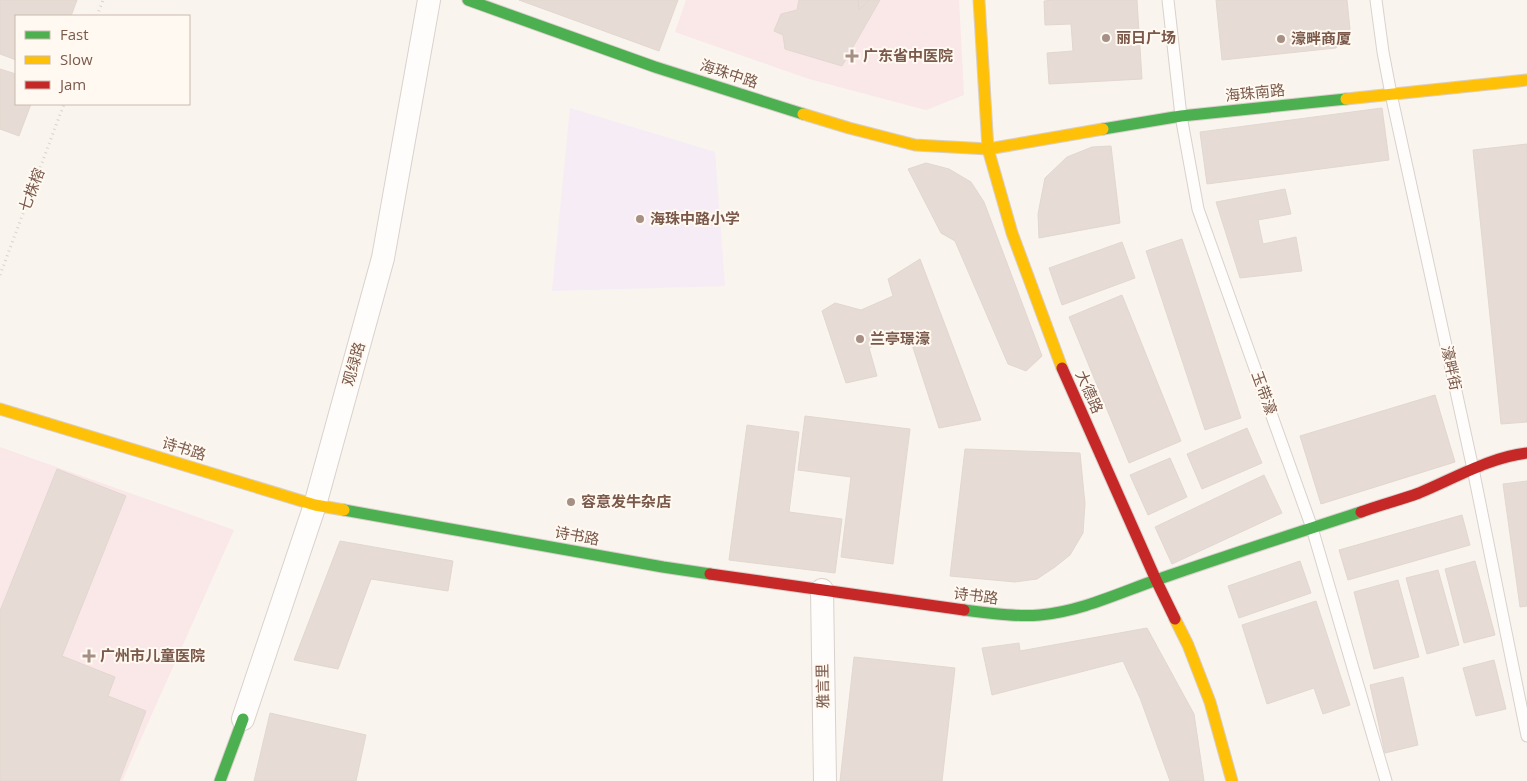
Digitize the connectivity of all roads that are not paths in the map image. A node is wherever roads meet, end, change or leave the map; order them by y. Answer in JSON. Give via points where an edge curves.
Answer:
{"nodes":[{"id":1,"x":429,"y":0,"type":"edge"},
{"id":2,"x":468,"y":0,"type":"edge"},
{"id":3,"x":979,"y":0,"type":"edge"},
{"id":4,"x":1168,"y":0,"type":"edge"},
{"id":5,"x":1376,"y":0,"type":"edge"},
{"id":6,"x":492,"y":4,"type":"edge"},
{"id":7,"x":1527,"y":80,"type":"edge"},
{"id":8,"x":1391,"y":94,"type":"junction"},
{"id":9,"x":1180,"y":116,"type":"junction"},
{"id":10,"x":988,"y":149,"type":"junction"},
{"id":11,"x":0,"y":409,"type":"edge"},
{"id":12,"x":1527,"y":453,"type":"edge"},
{"id":13,"x":1473,"y":469,"type":"junction"},
{"id":14,"x":315,"y":505,"type":"junction"},
{"id":15,"x":1312,"y":528,"type":"junction"},
{"id":16,"x":1156,"y":580,"type":"junction"},
{"id":17,"x":822,"y":590,"type":"junction"},
{"id":18,"x":243,"y":719,"type":"joint"},
{"id":19,"x":1527,"y":736,"type":"edge"},
{"id":20,"x":220,"y":781,"type":"edge"},
{"id":21,"x":825,"y":781,"type":"edge"},
{"id":22,"x":1232,"y":781,"type":"edge"},
{"id":23,"x":1386,"y":781,"type":"edge"}],
"edges":[{"from":1,"to":14,"type":"street","name":"观绿路","via":[[383,258]]},
{"from":2,"to":6,"type":"street","name":"海珠中路"},
{"from":3,"to":10,"type":"street","name":"大德路"},
{"from":4,"to":9,"type":"lane","name":"玉带濠"},
{"from":5,"to":8,"type":"lane","name":"濠畔街"},
{"from":6,"to":10,"type":"street","name":"海珠中路","via":[[655,67],[849,128],[915,145]]},
{"from":7,"to":8,"type":"street","name":"海珠南路"},
{"from":8,"to":9,"type":"street","name":"海珠南路"},
{"from":8,"to":13,"type":"lane","name":"濠畔街"},
{"from":9,"to":10,"type":"street","name":"海珠南路"},
{"from":9,"to":15,"type":"lane","name":"玉带濠","via":[[1198,209]]},
{"from":10,"to":16,"type":"street","name":"大德路","via":[[1012,233],[1058,358]]},
{"from":11,"to":14,"type":"street","name":"诗书路"},
{"from":12,"to":13,"type":"street","name":"诗书路"},
{"from":13,"to":15,"type":"street","name":"诗书路","via":[[1418,493]]},
{"from":13,"to":19,"type":"lane","name":"濠畔街"},
{"from":14,"to":17,"type":"street","name":"诗书路","via":[[663,567]]},
{"from":14,"to":18,"type":"street","name":"观绿路"},
{"from":15,"to":16,"type":"street","name":"诗书路"},
{"from":15,"to":23,"type":"lane","name":"玉带濠"},
{"from":16,"to":17,"type":"street","name":"诗书路","via":[[1103,601],[1039,615],[998,614]]},
{"from":16,"to":22,"type":"street","name":"大德路","via":[[1188,645],[1210,702]]},
{"from":17,"to":21,"type":"street","name":"雅言里"},
{"from":18,"to":20,"type":"street"}]}
